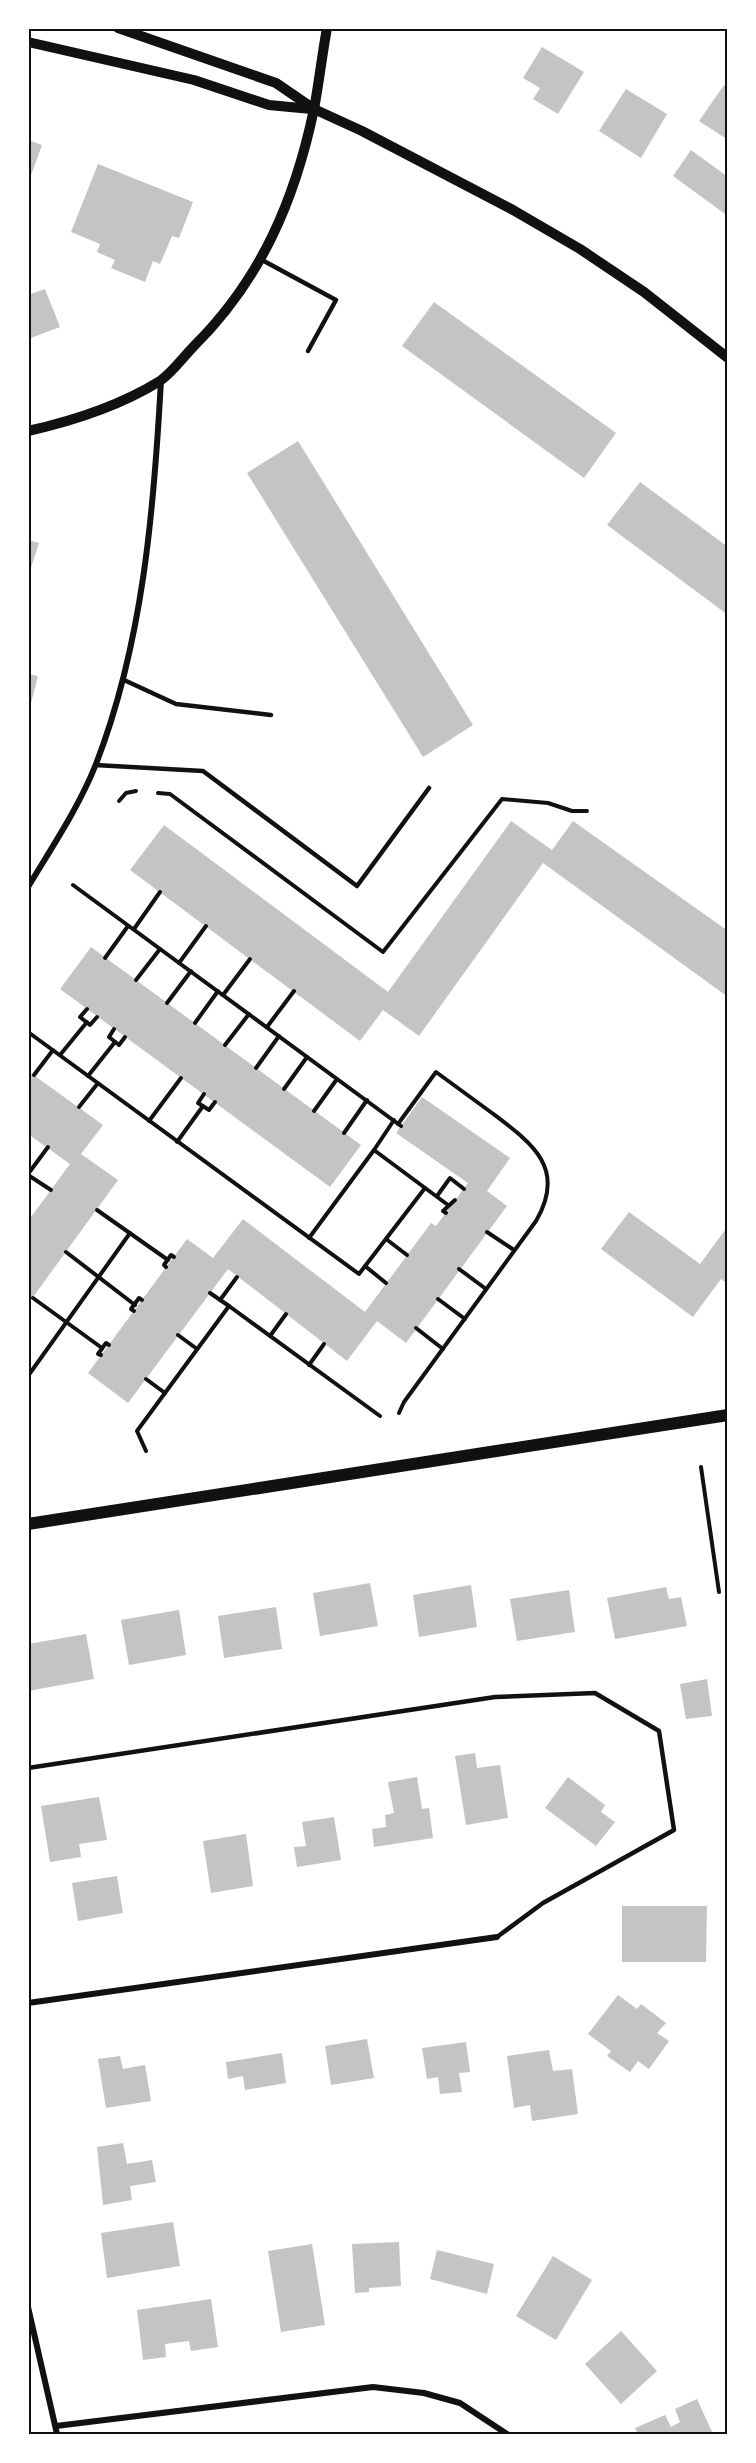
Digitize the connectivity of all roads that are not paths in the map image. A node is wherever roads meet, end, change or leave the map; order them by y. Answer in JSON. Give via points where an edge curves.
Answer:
{"nodes":[{"id":1,"x":118,"y":28,"type":"edge"},
{"id":2,"x":327,"y":28,"type":"edge"},
{"id":3,"x":28,"y":42,"type":"edge"},
{"id":4,"x":314,"y":109,"type":"junction"},
{"id":5,"x":262,"y":260,"type":"junction"},
{"id":6,"x":308,"y":351,"type":"dead end"},
{"id":7,"x":728,"y":358,"type":"edge"},
{"id":8,"x":161,"y":380,"type":"junction"},
{"id":9,"x":28,"y":431,"type":"edge"},
{"id":10,"x":124,"y":680,"type":"junction"},
{"id":11,"x":272,"y":715,"type":"dead end"},
{"id":12,"x":95,"y":765,"type":"junction"},
{"id":13,"x":429,"y":788,"type":"dead end"},
{"id":14,"x":28,"y":887,"type":"edge"},
{"id":15,"x":728,"y":1415,"type":"edge"},
{"id":16,"x":28,"y":1524,"type":"edge"},
{"id":17,"x":28,"y":1768,"type":"edge"},
{"id":18,"x":497,"y":1937,"type":"joint"},
{"id":19,"x":28,"y":2003,"type":"edge"},
{"id":20,"x":28,"y":2307,"type":"edge"},
{"id":21,"x":56,"y":2426,"type":"junction"},
{"id":22,"x":57,"y":2434,"type":"edge"},
{"id":23,"x":507,"y":2434,"type":"edge"}],
"edges":[{"from":1,"to":4,"type":"street","via":[[276,83]]},
{"from":2,"to":4,"type":"street"},
{"from":3,"to":4,"type":"street","via":[[194,80],[269,105]]},
{"from":4,"to":5,"type":"street","via":[[298,170]]},
{"from":4,"to":7,"type":"street","via":[[580,249],[644,292]]},
{"from":5,"to":6,"type":"lane","via":[[336,300]]},
{"from":5,"to":8,"type":"street","via":[[219,321]]},
{"from":8,"to":9,"type":"street","via":[[109,406],[61,424]]},
{"from":8,"to":10,"type":"street","via":[[157,456],[142,578]]},
{"from":10,"to":11,"type":"lane","via":[[176,704]]},
{"from":10,"to":12,"type":"street"},
{"from":12,"to":13,"type":"lane","via":[[203,771],[357,886]]},
{"from":12,"to":14,"type":"street"},
{"from":15,"to":16,"type":"main road"},
{"from":17,"to":18,"type":"lane","via":[[495,1697],[595,1693],[659,1731],[674,1830],[543,1903]]},
{"from":18,"to":19,"type":"street"},
{"from":20,"to":21,"type":"street"},
{"from":21,"to":22,"type":"street"},
{"from":21,"to":23,"type":"street","via":[[373,2388],[424,2393],[460,2403]]}]}
